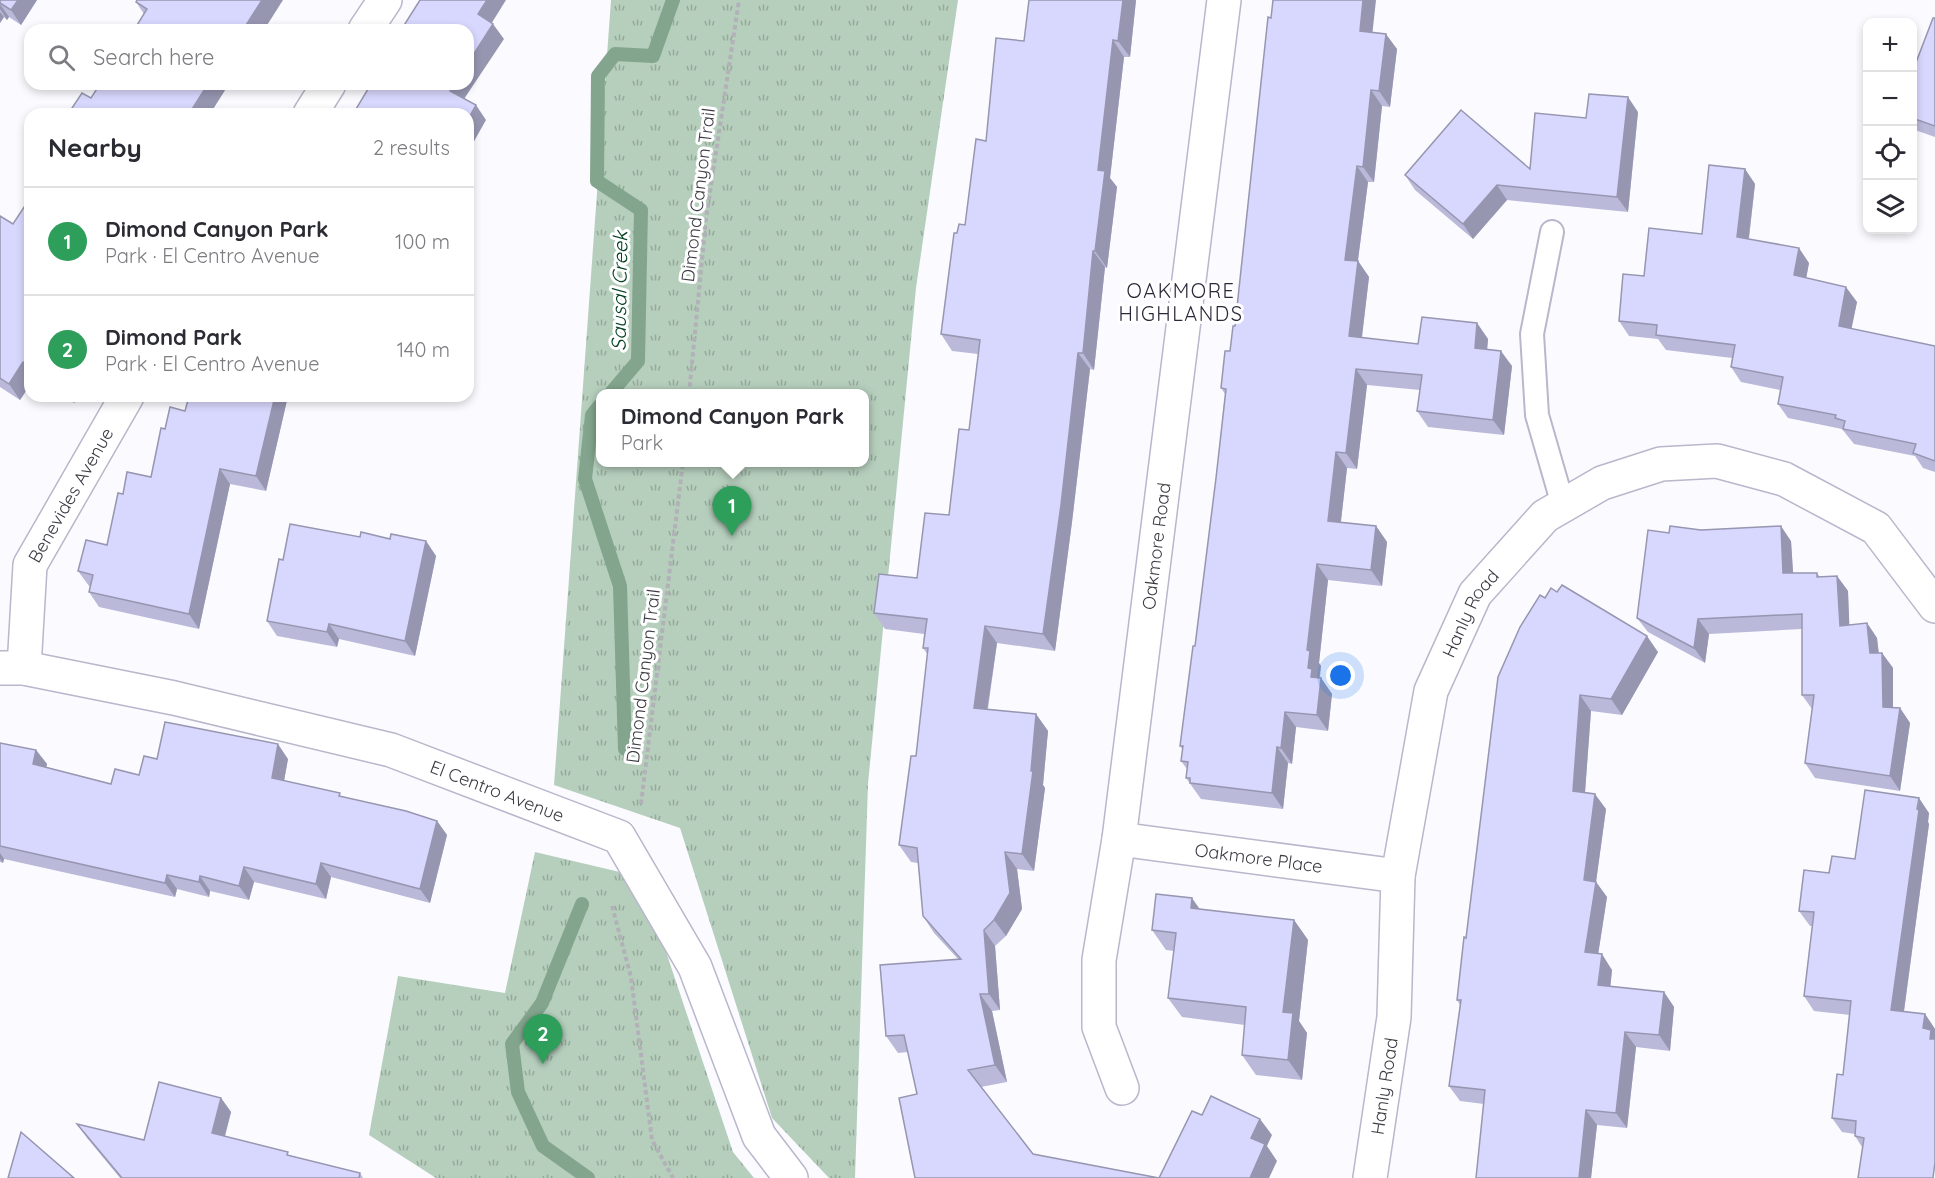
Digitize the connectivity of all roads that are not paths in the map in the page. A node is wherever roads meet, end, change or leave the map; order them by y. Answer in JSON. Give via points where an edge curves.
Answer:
{"nodes":[{"id":1,"x":385,"y":0,"type":"edge"},
{"id":2,"x":1224,"y":0,"type":"edge"},
{"id":3,"x":369,"y":24,"type":"edge"},
{"id":4,"x":325,"y":90,"type":"edge"},
{"id":5,"x":314,"y":108,"type":"edge"},
{"id":6,"x":1552,"y":232,"type":"dead end"},
{"id":7,"x":124,"y":402,"type":"edge"},
{"id":8,"x":1563,"y":505,"type":"junction"},
{"id":9,"x":1935,"y":606,"type":"edge"},
{"id":10,"x":12,"y":668,"type":"edge"},
{"id":11,"x":1119,"y":839,"type":"junction"},
{"id":12,"x":1398,"y":876,"type":"junction"},
{"id":13,"x":1122,"y":1088,"type":"dead end"},
{"id":14,"x":791,"y":1178,"type":"edge"},
{"id":15,"x":1370,"y":1178,"type":"edge"}],
"edges":[{"from":1,"to":3,"type":"street"},
{"from":2,"to":11,"type":"street","name":"Oakmore Road"},
{"from":4,"to":5,"type":"street"},
{"from":6,"to":8,"type":"lane","via":[[1532,334],[1538,416]]},
{"from":7,"to":10,"type":"street","name":"Benevides Avenue","via":[[30,565]]},
{"from":8,"to":9,"type":"street","name":"Hanly Road","via":[[1602,483],[1661,464],[1717,461],[1784,479],[1876,528]]},
{"from":8,"to":12,"type":"street","name":"Hanly Road","via":[[1545,516],[1475,594],[1431,691]]},
{"from":10,"to":14,"type":"street","name":"El Centro Avenue","via":[[174,698],[391,750],[619,837],[695,967],[759,1136]]},
{"from":11,"to":12,"type":"street","name":"Oakmore Place"},
{"from":11,"to":13,"type":"street","name":"Oakmore Road","via":[[1100,960],[1100,1027]]},
{"from":12,"to":15,"type":"street","name":"Hanly Road","via":[[1394,1017]]}]}
